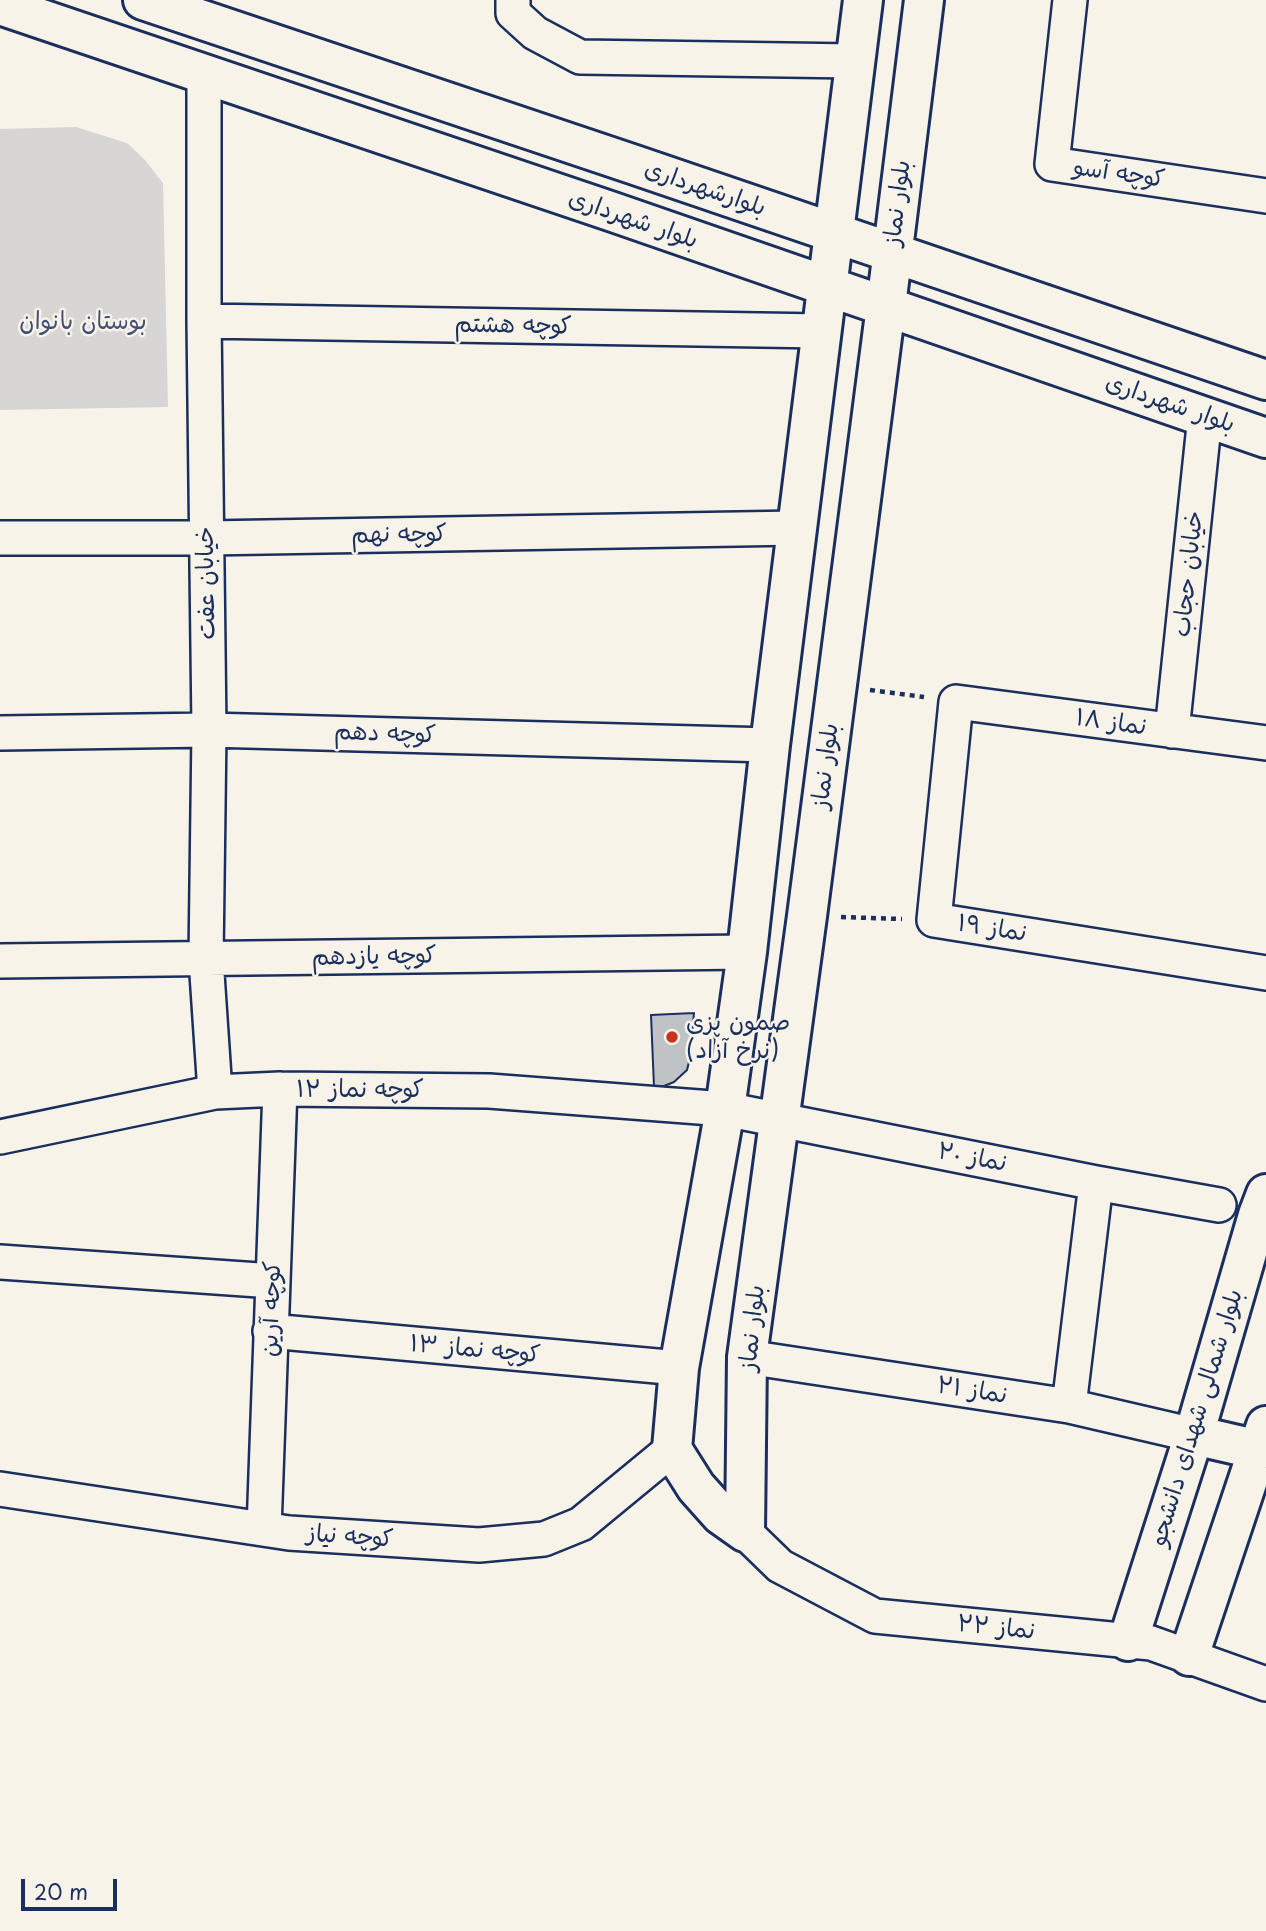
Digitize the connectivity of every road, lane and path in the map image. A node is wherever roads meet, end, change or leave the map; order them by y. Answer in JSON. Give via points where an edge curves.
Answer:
{"nodes":[{"id":1,"x":143,"y":0,"type":"edge"},
{"id":2,"x":513,"y":0,"type":"edge"},
{"id":3,"x":863,"y":0,"type":"edge"},
{"id":4,"x":924,"y":0,"type":"edge"},
{"id":5,"x":1070,"y":0,"type":"edge"},
{"id":6,"x":0,"y":5,"type":"edge"},
{"id":7,"x":179,"y":6,"type":"edge"},
{"id":8,"x":855,"y":61,"type":"junction"},
{"id":9,"x":204,"y":74,"type":"junction"},
{"id":10,"x":1266,"y":196,"type":"edge"},
{"id":11,"x":834,"y":233,"type":"junction"},
{"id":12,"x":892,"y":254,"type":"junction"},
{"id":13,"x":827,"y":287,"type":"junction"},
{"id":14,"x":886,"y":306,"type":"junction"},
{"id":15,"x":204,"y":321,"type":"junction"},
{"id":16,"x":822,"y":331,"type":"junction"},
{"id":17,"x":1266,"y":380,"type":"edge"},
{"id":18,"x":1205,"y":416,"type":"junction"},
{"id":19,"x":1266,"y":438,"type":"edge"},
{"id":20,"x":797,"y":528,"type":"junction"},
{"id":21,"x":0,"y":538,"type":"edge"},
{"id":22,"x":207,"y":538,"type":"junction"},
{"id":23,"x":837,"y":685,"type":"junction"},
{"id":24,"x":956,"y":702,"type":"junction"},
{"id":25,"x":209,"y":730,"type":"junction"},
{"id":26,"x":1172,"y":731,"type":"junction"},
{"id":27,"x":0,"y":733,"type":"edge"},
{"id":28,"x":1266,"y":743,"type":"edge"},
{"id":29,"x":770,"y":745,"type":"junction"},
{"id":30,"x":807,"y":916,"type":"junction"},
{"id":31,"x":934,"y":920,"type":"junction"},
{"id":32,"x":747,"y":953,"type":"junction"},
{"id":33,"x":206,"y":959,"type":"junction"},
{"id":34,"x":0,"y":961,"type":"edge"},
{"id":35,"x":1266,"y":973,"type":"edge"},
{"id":36,"x":280,"y":1089,"type":"junction"},
{"id":37,"x":215,"y":1093,"type":"junction"},
{"id":38,"x":724,"y":1109,"type":"junction"},
{"id":39,"x":780,"y":1119,"type":"junction"},
{"id":40,"x":0,"y":1137,"type":"edge"},
{"id":41,"x":1096,"y":1183,"type":"junction"},
{"id":42,"x":1266,"y":1194,"type":"edge"},
{"id":43,"x":1219,"y":1205,"type":"dead end"},
{"id":44,"x":0,"y":1262,"type":"edge"},
{"id":45,"x":273,"y":1281,"type":"junction"},
{"id":46,"x":271,"y":1331,"type":"junction"},
{"id":47,"x":747,"y":1357,"type":"junction"},
{"id":48,"x":679,"y":1368,"type":"junction"},
{"id":49,"x":1069,"y":1406,"type":"junction"},
{"id":50,"x":1194,"y":1435,"type":"junction"},
{"id":51,"x":1264,"y":1442,"type":"edge"},
{"id":52,"x":672,"y":1448,"type":"junction"},
{"id":53,"x":0,"y":1489,"type":"edge"},
{"id":54,"x":264,"y":1529,"type":"junction"},
{"id":55,"x":745,"y":1532,"type":"junction"},
{"id":56,"x":1128,"y":1641,"type":"junction"},
{"id":57,"x":1189,"y":1656,"type":"junction"},
{"id":58,"x":1266,"y":1684,"type":"edge"}],
"edges":[{"from":1,"to":7,"type":"main road","name":"بلوارشهرداری"},
{"from":2,"to":8,"type":"street","via":[[513,13],[535,33],[580,57]]},
{"from":3,"to":8,"type":"main road"},
{"from":4,"to":12,"type":"main road","name":"بلوار نماز"},
{"from":5,"to":10,"type":"street","name":"کوچه آسو","via":[[1052,164]]},
{"from":6,"to":9,"type":"main road","name":"بلوار شهرداری"},
{"from":7,"to":11,"type":"main road","name":"بلوارشهرداری"},
{"from":8,"to":11,"type":"main road"},
{"from":9,"to":13,"type":"main road","name":"بلوار شهرداری"},
{"from":9,"to":15,"type":"street","name":"خیابان عفت"},
{"from":11,"to":12,"type":"main road","name":"بلوارشهرداری"},
{"from":11,"to":13,"type":"main road"},
{"from":12,"to":14,"type":"main road","name":"بلوار نماز"},
{"from":12,"to":17,"type":"main road","name":"بلوارشهرداری"},
{"from":13,"to":14,"type":"main road","name":"بلوار شهرداری"},
{"from":13,"to":16,"type":"main road"},
{"from":14,"to":18,"type":"main road","name":"بلوار شهرداری"},
{"from":14,"to":23,"type":"main road","name":"بلوار نماز"},
{"from":15,"to":16,"type":"street","name":"کوچه هشتم"},
{"from":15,"to":22,"type":"street","name":"خیابان عفت"},
{"from":16,"to":20,"type":"main road"},
{"from":18,"to":19,"type":"main road","name":"بلوار شهرداری"},
{"from":18,"to":26,"type":"street","name":"خیابان حجاب"},
{"from":20,"to":22,"type":"street","name":"کوچه نهم"},
{"from":20,"to":29,"type":"main road"},
{"from":21,"to":22,"type":"street","name":"کوچه نهم"},
{"from":22,"to":25,"type":"street","name":"خیابان عفت"},
{"from":23,"to":24,"type":"path"},
{"from":23,"to":30,"type":"main road","name":"بلوار نماز"},
{"from":24,"to":26,"type":"street","name":"نماز ۱۸"},
{"from":24,"to":31,"type":"street","name":"نماز ۱۹"},
{"from":25,"to":27,"type":"street","name":"کوچه دهم"},
{"from":25,"to":29,"type":"street","name":"کوچه دهم"},
{"from":25,"to":33,"type":"street","name":"خیابان عفت"},
{"from":26,"to":28,"type":"street","name":"نماز ۱۸"},
{"from":29,"to":32,"type":"main road"},
{"from":30,"to":31,"type":"path"},
{"from":30,"to":39,"type":"main road","name":"بلوار نماز"},
{"from":31,"to":35,"type":"street","name":"نماز ۱۹"},
{"from":32,"to":33,"type":"street","name":"کوچه یازدهم"},
{"from":32,"to":38,"type":"main road"},
{"from":33,"to":34,"type":"street","name":"کوچه یازدهم"},
{"from":33,"to":37,"type":"street","name":"خیابان عفت"},
{"from":36,"to":37,"type":"street","name":"کوچه نماز ۱۲"},
{"from":36,"to":38,"type":"street","name":"کوچه نماز ۱۲","via":[[489,1091]]},
{"from":36,"to":45,"type":"street","name":"کوچه آرین"},
{"from":37,"to":40,"type":"street","name":"کوچه نماز ۱۲"},
{"from":38,"to":39,"type":"street","name":"نماز ۲۰"},
{"from":38,"to":48,"type":"main road"},
{"from":39,"to":41,"type":"street","name":"نماز ۲۰"},
{"from":39,"to":47,"type":"main road","name":"بلوار نماز"},
{"from":41,"to":43,"type":"street","name":"نماز ۲۰"},
{"from":41,"to":49,"type":"street"},
{"from":42,"to":50,"type":"main road","name":"بلوار شمالی شهدای دانشجو"},
{"from":44,"to":45,"type":"street"},
{"from":45,"to":46,"type":"street","name":"کوچه آرین"},
{"from":46,"to":48,"type":"street","name":"کوچه نماز ۱۳"},
{"from":46,"to":54,"type":"street","name":"کوچه آرین"},
{"from":47,"to":49,"type":"street","name":"نماز ۲۱"},
{"from":47,"to":55,"type":"main road","name":"بلوار نماز"},
{"from":48,"to":52,"type":"main road"},
{"from":49,"to":50,"type":"street","name":"نماز ۲۱"},
{"from":50,"to":51,"type":"main road"},
{"from":50,"to":56,"type":"main road","name":"بلوار شمالی شهدای دانشجو"},
{"from":51,"to":57,"type":"main road"},
{"from":52,"to":54,"type":"street","name":"کوچه نیاز","via":[[581,1524],[544,1539],[479,1545]]},
{"from":52,"to":55,"type":"main road","via":[[696,1487]]},
{"from":53,"to":54,"type":"street","name":"کوچه نیاز"},
{"from":55,"to":56,"type":"street","name":"نماز ۲۲","via":[[780,1566],[875,1616]]},
{"from":56,"to":57,"type":"street","name":"نماز ۲۲","via":[[1151,1643]]},
{"from":57,"to":58,"type":"street","name":"نماز ۲۲"}]}
